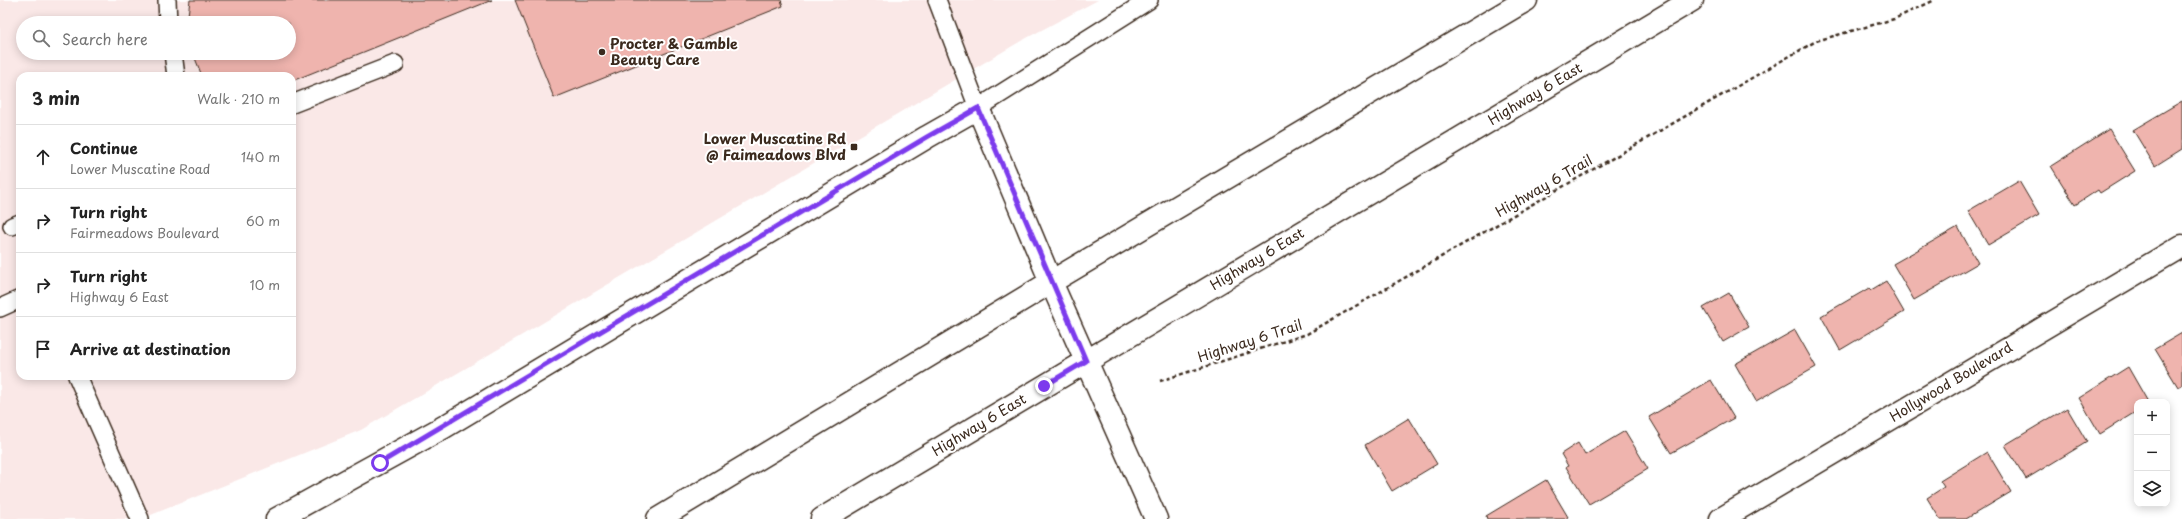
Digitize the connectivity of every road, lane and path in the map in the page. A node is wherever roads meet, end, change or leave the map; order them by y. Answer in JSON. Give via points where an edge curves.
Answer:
{"nodes":[{"id":1,"x":168,"y":0,"type":"edge"},
{"id":2,"x":937,"y":0,"type":"edge"},
{"id":3,"x":1149,"y":0,"type":"edge"},
{"id":4,"x":1526,"y":0,"type":"edge"},
{"id":5,"x":1692,"y":0,"type":"edge"},
{"id":6,"x":1935,"y":0,"type":"edge"},
{"id":7,"x":168,"y":16,"type":"edge"},
{"id":8,"x":174,"y":60,"type":"edge"},
{"id":9,"x":395,"y":64,"type":"dead end"},
{"id":10,"x":175,"y":72,"type":"edge"},
{"id":11,"x":296,"y":102,"type":"edge"},
{"id":12,"x":978,"y":108,"type":"junction"},
{"id":13,"x":2182,"y":246,"type":"edge"},
{"id":14,"x":1051,"y":282,"type":"junction"},
{"id":15,"x":16,"y":301,"type":"edge"},
{"id":16,"x":0,"y":308,"type":"edge"},
{"id":17,"x":1086,"y":361,"type":"junction"},
{"id":18,"x":79,"y":380,"type":"edge"},
{"id":19,"x":1160,"y":381,"type":"dead end"},
{"id":20,"x":140,"y":519,"type":"edge"},
{"id":21,"x":277,"y":519,"type":"edge"},
{"id":22,"x":658,"y":519,"type":"edge"},
{"id":23,"x":822,"y":519,"type":"edge"},
{"id":24,"x":1156,"y":519,"type":"edge"},
{"id":25,"x":1721,"y":519,"type":"edge"}],
"edges":[{"from":1,"to":7,"type":"lane"},
{"from":2,"to":12,"type":"lane"},
{"from":3,"to":12,"type":"lane"},
{"from":4,"to":14,"type":"main road"},
{"from":5,"to":17,"type":"main road","name":"Highway 6 East"},
{"from":6,"to":19,"type":"path","name":"Highway 6 Trail","via":[[1894,18],[1816,41],[1307,334]]},
{"from":8,"to":10,"type":"lane"},
{"from":9,"to":11,"type":"lane"},
{"from":12,"to":14,"type":"main road"},
{"from":12,"to":21,"type":"main road","via":[[438,430]]},
{"from":13,"to":25,"type":"main road","name":"Hollywood Boulevard"},
{"from":14,"to":17,"type":"main road"},
{"from":14,"to":22,"type":"main road"},
{"from":15,"to":16,"type":"lane"},
{"from":17,"to":23,"type":"main road","name":"Highway 6 East"},
{"from":17,"to":24,"type":"main road"},
{"from":18,"to":20,"type":"lane"}]}
